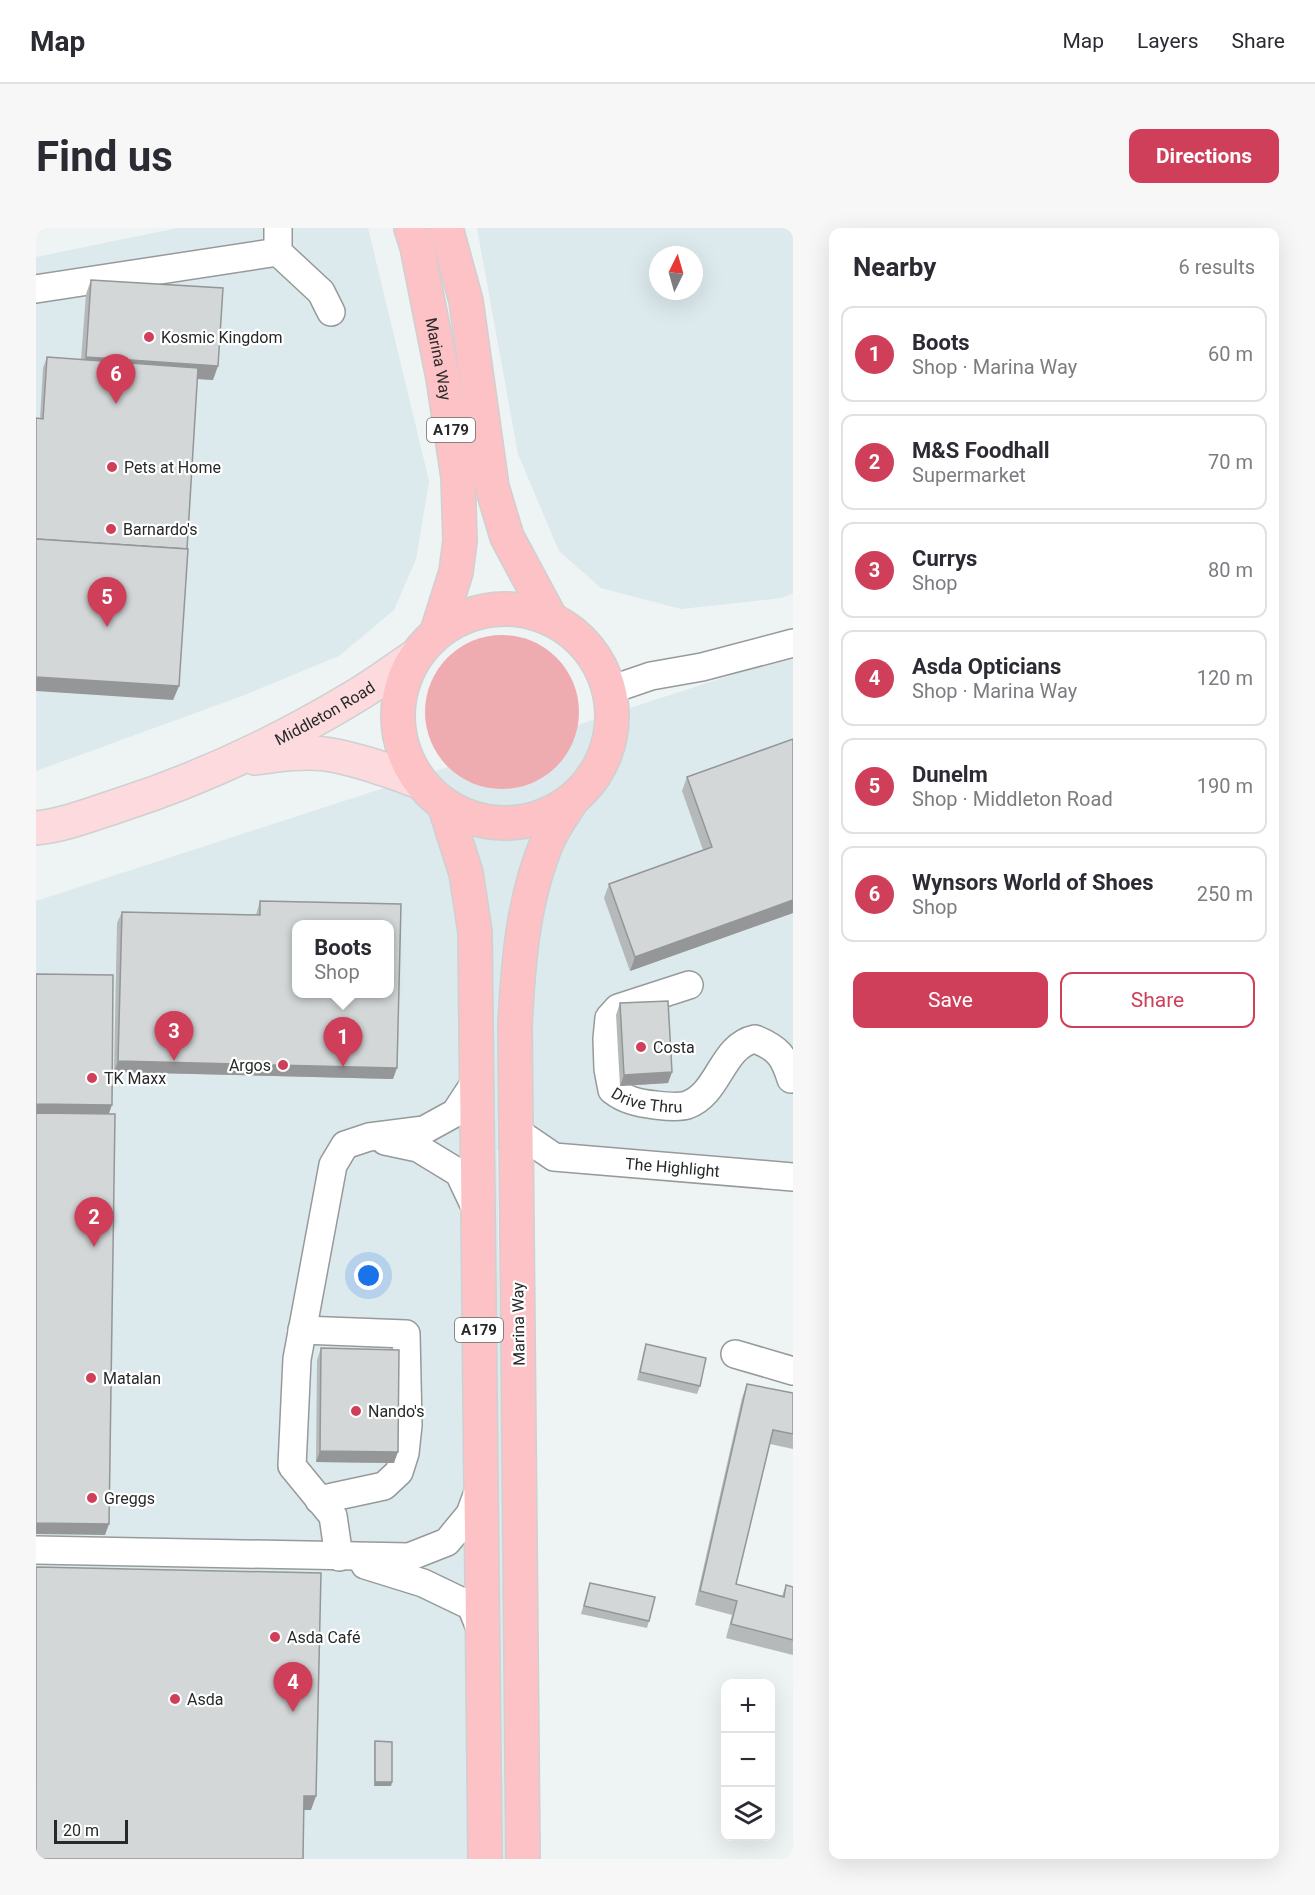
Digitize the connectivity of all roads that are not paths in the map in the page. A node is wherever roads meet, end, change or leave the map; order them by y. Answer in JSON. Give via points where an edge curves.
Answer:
{"nodes":[{"id":1,"x":411,"y":228,"type":"edge"},
{"id":2,"x":446,"y":228,"type":"edge"},
{"id":3,"x":278,"y":240,"type":"edge"},
{"id":4,"x":36,"y":289,"type":"edge"},
{"id":5,"x":331,"y":312,"type":"dead end"},
{"id":6,"x":551,"y":619,"type":"junction"},
{"id":7,"x":436,"y":632,"type":"junction"},
{"id":8,"x":793,"y":643,"type":"edge"},
{"id":9,"x":414,"y":657,"type":"junction"},
{"id":10,"x":610,"y":690,"type":"junction"},
{"id":11,"x":230,"y":762,"type":"junction"},
{"id":12,"x":420,"y":782,"type":"junction"},
{"id":13,"x":572,"y":800,"type":"junction"},
{"id":14,"x":444,"y":804,"type":"junction"},
{"id":15,"x":42,"y":831,"type":"edge"},
{"id":16,"x":688,"y":985,"type":"dead end"},
{"id":17,"x":791,"y":1079,"type":"dead end"},
{"id":18,"x":476,"y":1081,"type":"junction"},
{"id":19,"x":516,"y":1131,"type":"junction"},
{"id":20,"x":369,"y":1137,"type":"junction"},
{"id":21,"x":554,"y":1158,"type":"junction"},
{"id":22,"x":793,"y":1177,"type":"edge"},
{"id":23,"x":516,"y":1182,"type":"junction"},
{"id":24,"x":478,"y":1213,"type":"junction"},
{"id":25,"x":302,"y":1330,"type":"junction"},
{"id":26,"x":735,"y":1354,"type":"dead end"},
{"id":27,"x":793,"y":1371,"type":"edge"},
{"id":28,"x":481,"y":1485,"type":"junction"},
{"id":29,"x":320,"y":1500,"type":"junction"},
{"id":30,"x":36,"y":1550,"type":"edge"},
{"id":31,"x":339,"y":1557,"type":"junction"},
{"id":32,"x":482,"y":1633,"type":"junction"},
{"id":33,"x":485,"y":1859,"type":"edge"},
{"id":34,"x":523,"y":1859,"type":"edge"}],
"edges":[{"from":1,"to":7,"type":"highway","name":"Marina Way","number":"A179","via":[[444,378],[458,477],[460,541],[456,572]]},
{"from":2,"to":6,"type":"highway","name":"Marina Way","number":"A179","via":[[466,302],[492,487],[507,537]]},
{"from":3,"to":4,"type":"street"},
{"from":3,"to":5,"type":"street","via":[[321,292]]},
{"from":6,"to":7,"type":"highway","number":"A179","via":[[522,609],[492,609],[462,617]]},
{"from":6,"to":10,"type":"highway","number":"A179","via":[[578,636],[598,661]]},
{"from":7,"to":9,"type":"highway","number":"A179"},
{"from":8,"to":10,"type":"street","via":[[651,676]]},
{"from":9,"to":11,"type":"main road","name":"Middleton Road","via":[[351,700]]},
{"from":9,"to":12,"type":"highway","number":"A179","via":[[401,688],[397,720],[404,753]]},
{"from":10,"to":13,"type":"highway","number":"A179","via":[[613,720],[607,751],[593,778]]},
{"from":11,"to":12,"type":"main road","name":"Middleton Road","via":[[324,754],[383,768]]},
{"from":11,"to":15,"type":"main road","name":"Middleton Road","via":[[145,797]]},
{"from":12,"to":14,"type":"highway","number":"A179"},
{"from":13,"to":14,"type":"highway","number":"A179","via":[[542,817],[509,823],[475,819]]},
{"from":13,"to":19,"type":"highway","name":"Marina Way","number":"A179","via":[[548,839],[530,894],[518,966]]},
{"from":14,"to":18,"type":"highway","number":"A179","via":[[466,873],[475,932]]},
{"from":16,"to":17,"type":"street","name":"Drive Thru","via":[[618,1008],[609,1018],[608,1070],[612,1090],[638,1103],[687,1105],[705,1093],[734,1050],[755,1039],[777,1050],[786,1061]]},
{"from":18,"to":20,"type":"street","via":[[455,1113],[424,1130]]},
{"from":18,"to":24,"type":"highway","number":"A179"},
{"from":19,"to":21,"type":"street"},
{"from":19,"to":23,"type":"highway","name":"Marina Way","number":"A179"},
{"from":20,"to":24,"type":"street","via":[[418,1148],[459,1173]]},
{"from":20,"to":25,"type":"street","via":[[345,1145],[333,1165]]},
{"from":21,"to":22,"type":"street","name":"The Highlight"},
{"from":21,"to":23,"type":"street"},
{"from":23,"to":34,"type":"highway","name":"Marina Way","number":"A179"},
{"from":24,"to":28,"type":"highway","number":"A179"},
{"from":25,"to":29,"type":"street","via":[[292,1466]]},
{"from":25,"to":29,"type":"street","via":[[406,1334],[408,1425],[399,1472],[384,1486]]},
{"from":26,"to":27,"type":"street"},
{"from":28,"to":31,"type":"street","via":[[470,1514],[447,1542],[409,1557]]},
{"from":28,"to":32,"type":"highway","number":"A179"},
{"from":29,"to":31,"type":"street","via":[[333,1516]]},
{"from":30,"to":31,"type":"street"},
{"from":31,"to":32,"type":"street","via":[[423,1583],[471,1606]]},
{"from":32,"to":33,"type":"highway","number":"A179"}]}
